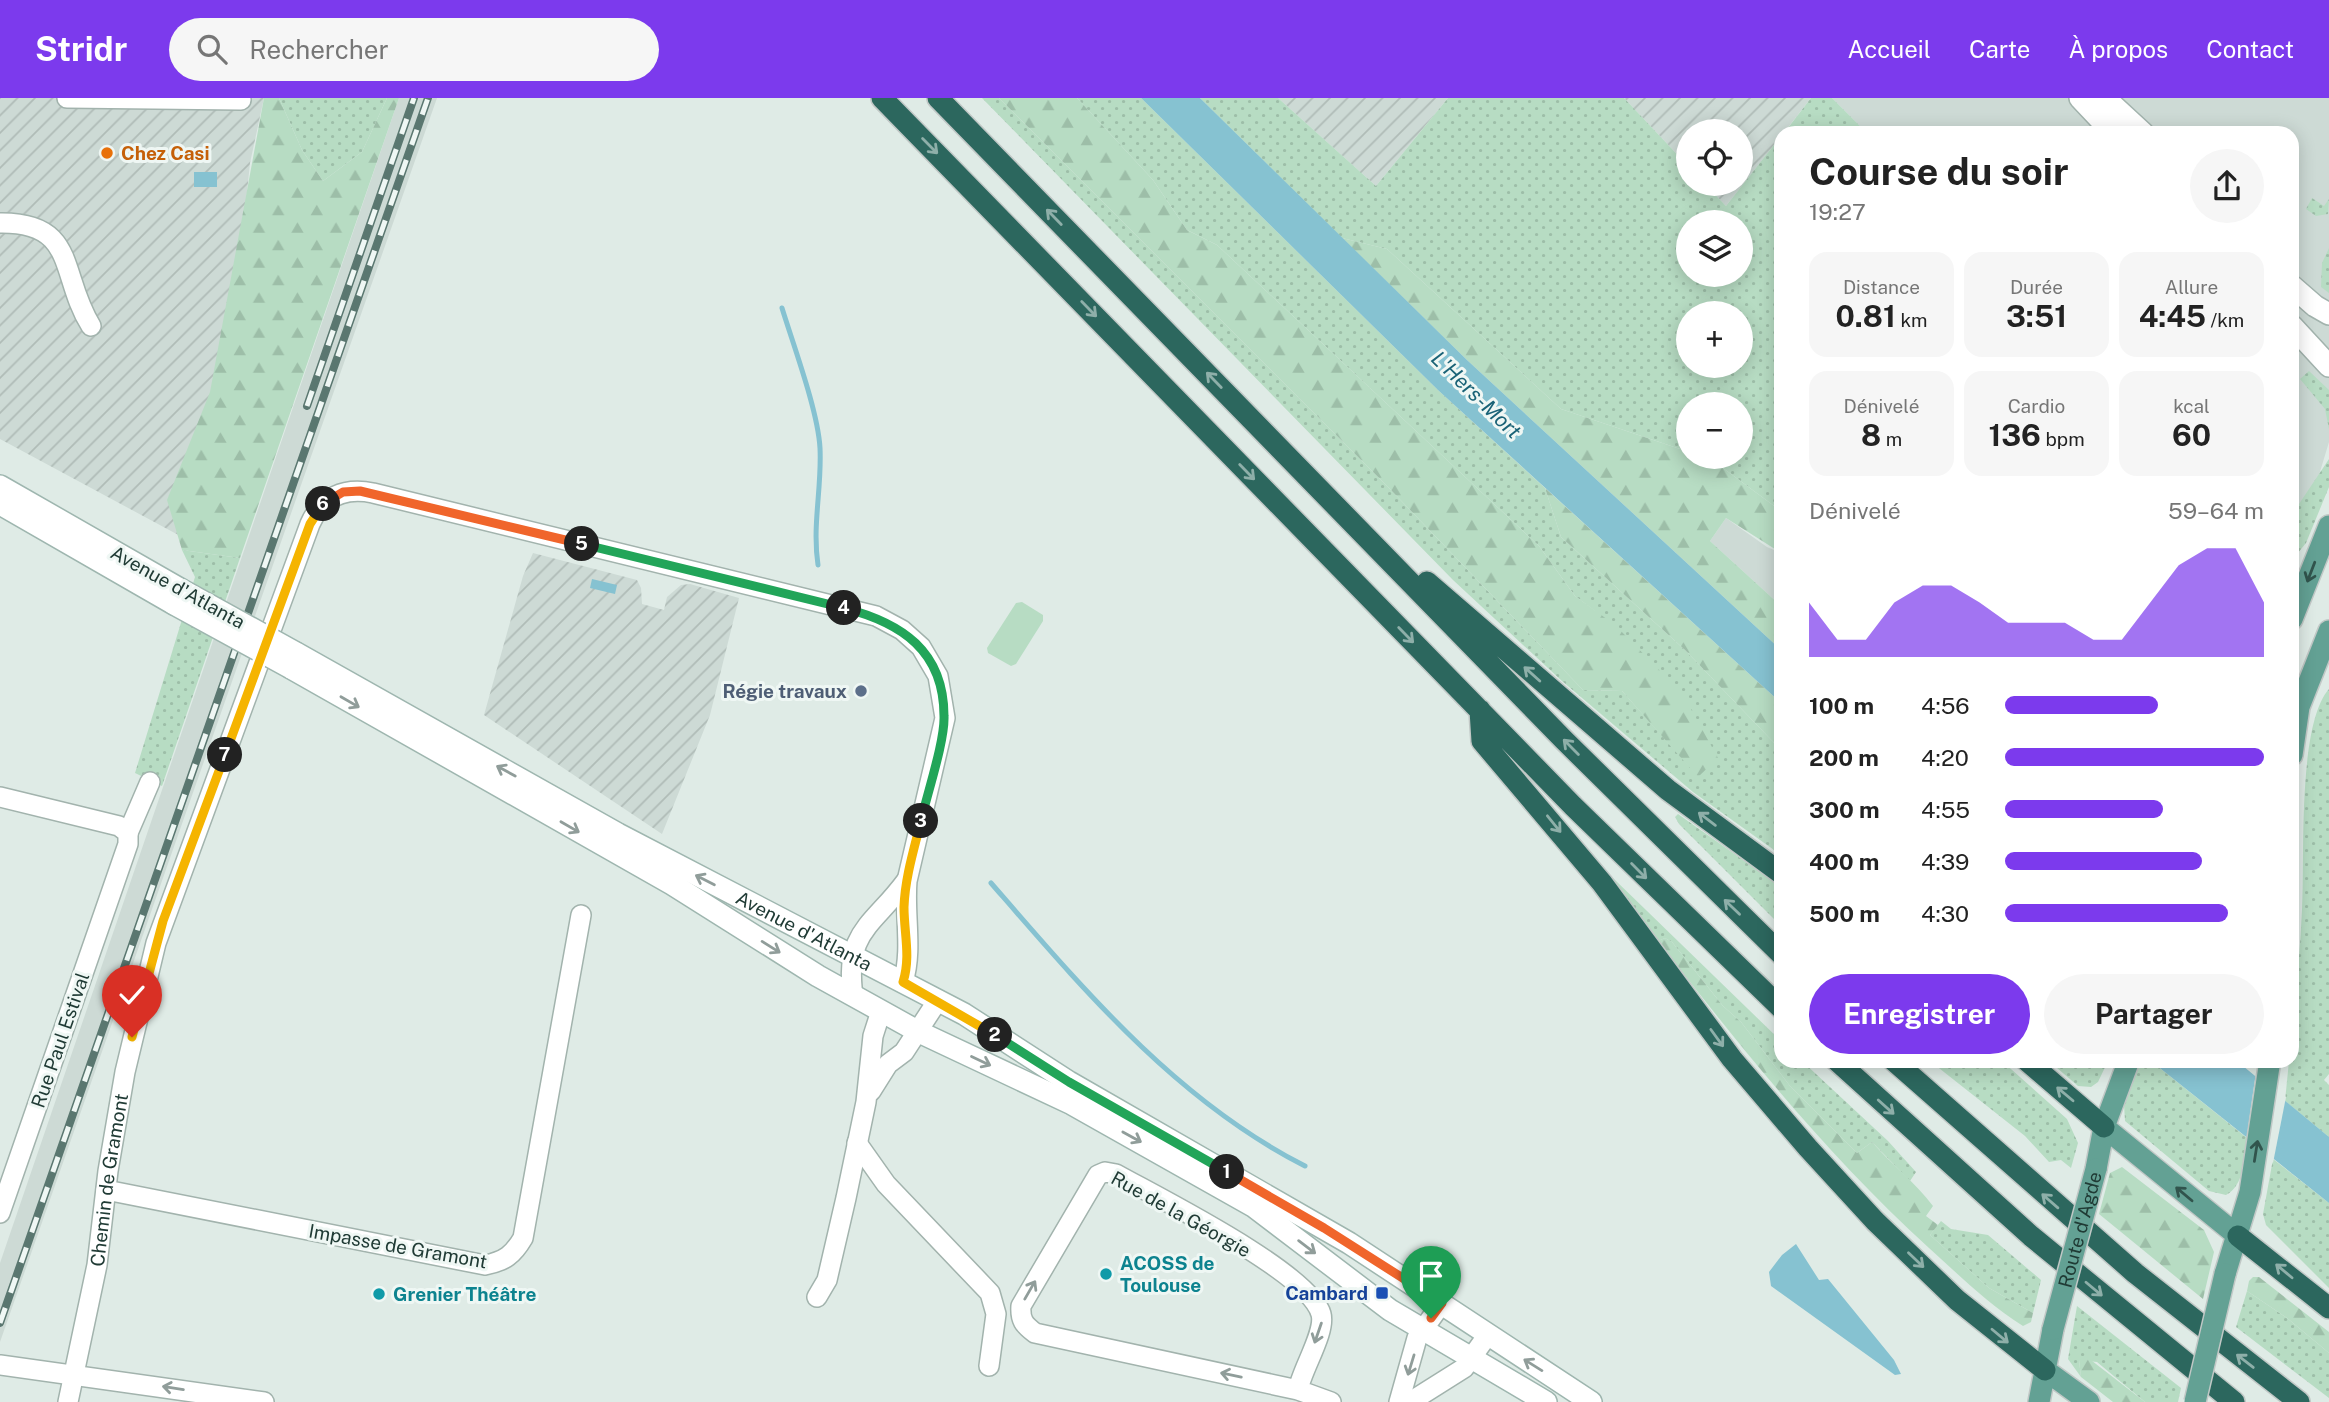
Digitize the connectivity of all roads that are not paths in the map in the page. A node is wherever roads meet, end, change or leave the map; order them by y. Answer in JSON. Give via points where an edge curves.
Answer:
{"nodes":[{"id":1,"x":67,"y":98,"type":"edge"},
{"id":2,"x":881,"y":98,"type":"edge"},
{"id":3,"x":938,"y":98,"type":"edge"},
{"id":4,"x":2080,"y":98,"type":"edge"},
{"id":5,"x":2105,"y":98,"type":"edge"},
{"id":6,"x":241,"y":100,"type":"dead end"},
{"id":7,"x":2106,"y":126,"type":"edge"},
{"id":8,"x":2135,"y":126,"type":"edge"},
{"id":9,"x":0,"y":223,"type":"edge"},
{"id":10,"x":2299,"y":291,"type":"edge"},
{"id":11,"x":2329,"y":314,"type":"edge"},
{"id":12,"x":92,"y":326,"type":"dead end"},
{"id":13,"x":2299,"y":334,"type":"edge"},
{"id":14,"x":2329,"y":366,"type":"edge"},
{"id":15,"x":0,"y":486,"type":"edge"},
{"id":16,"x":1330,"y":498,"type":"junction"},
{"id":17,"x":0,"y":504,"type":"edge"},
{"id":18,"x":2329,"y":526,"type":"edge"},
{"id":19,"x":177,"y":597,"type":"junction"},
{"id":20,"x":2299,"y":601,"type":"edge"},
{"id":21,"x":2329,"y":631,"type":"edge"},
{"id":22,"x":294,"y":661,"type":"junction"},
{"id":23,"x":1480,"y":710,"type":"junction"},
{"id":24,"x":2299,"y":714,"type":"edge"},
{"id":25,"x":150,"y":782,"type":"dead end"},
{"id":26,"x":0,"y":797,"type":"edge"},
{"id":27,"x":128,"y":832,"type":"junction"},
{"id":28,"x":1774,"y":868,"type":"edge"},
{"id":29,"x":907,"y":881,"type":"junction"},
{"id":30,"x":581,"y":915,"type":"dead end"},
{"id":31,"x":1774,"y":947,"type":"edge"},
{"id":32,"x":854,"y":955,"type":"junction"},
{"id":33,"x":903,"y":982,"type":"junction"},
{"id":34,"x":853,"y":996,"type":"junction"},
{"id":35,"x":937,"y":1000,"type":"junction"},
{"id":36,"x":1774,"y":1001,"type":"edge"},
{"id":37,"x":881,"y":1011,"type":"junction"},
{"id":38,"x":919,"y":1032,"type":"junction"},
{"id":39,"x":1845,"y":1068,"type":"edge"},
{"id":40,"x":1902,"y":1068,"type":"edge"},
{"id":41,"x":2035,"y":1068,"type":"edge"},
{"id":42,"x":2126,"y":1068,"type":"edge"},
{"id":43,"x":2269,"y":1068,"type":"edge"},
{"id":44,"x":866,"y":1102,"type":"junction"},
{"id":45,"x":2104,"y":1127,"type":"junction"},
{"id":46,"x":857,"y":1143,"type":"junction"},
{"id":47,"x":106,"y":1191,"type":"junction"},
{"id":48,"x":0,"y":1213,"type":"edge"},
{"id":49,"x":2238,"y":1236,"type":"junction"},
{"id":50,"x":817,"y":1297,"type":"dead end"},
{"id":51,"x":1442,"y":1303,"type":"junction"},
{"id":52,"x":2329,"y":1308,"type":"edge"},
{"id":53,"x":1423,"y":1329,"type":"junction"},
{"id":54,"x":1487,"y":1336,"type":"junction"},
{"id":55,"x":1473,"y":1360,"type":"junction"},
{"id":56,"x":0,"y":1365,"type":"edge"},
{"id":57,"x":989,"y":1366,"type":"dead end"},
{"id":58,"x":2045,"y":1370,"type":"junction"},
{"id":59,"x":74,"y":1374,"type":"junction"},
{"id":60,"x":1298,"y":1390,"type":"junction"},
{"id":61,"x":68,"y":1402,"type":"edge"},
{"id":62,"x":264,"y":1402,"type":"edge"},
{"id":63,"x":1331,"y":1402,"type":"edge"},
{"id":64,"x":1399,"y":1402,"type":"edge"},
{"id":65,"x":1410,"y":1402,"type":"edge"},
{"id":66,"x":1546,"y":1402,"type":"edge"},
{"id":67,"x":1591,"y":1402,"type":"edge"},
{"id":68,"x":2039,"y":1402,"type":"edge"},
{"id":69,"x":2089,"y":1402,"type":"edge"},
{"id":70,"x":2195,"y":1402,"type":"edge"},
{"id":71,"x":2235,"y":1402,"type":"edge"},
{"id":72,"x":2299,"y":1402,"type":"edge"}],
"edges":[{"from":1,"to":6,"type":"street"},
{"from":2,"to":23,"type":"highway","one_way":true},
{"from":16,"to":3,"type":"highway","one_way":true},
{"from":4,"to":7,"type":"main road"},
{"from":5,"to":8,"type":"main road"},
{"from":9,"to":12,"type":"street","via":[[38,227],[54,240],[66,258],[71,284]]},
{"from":10,"to":11,"type":"main road"},
{"from":13,"to":14,"type":"main road"},
{"from":15,"to":19,"type":"main road","name":"Avenue d'Atlanta"},
{"from":28,"to":16,"type":"highway","one_way":true,"via":[[1668,790]]},
{"from":31,"to":16,"type":"highway","one_way":true,"via":[[1564,740]]},
{"from":17,"to":19,"type":"main road","name":"Avenue d'Atlanta"},
{"from":18,"to":20,"type":"main road","one_way":true},
{"from":19,"to":22,"type":"main road","name":"Avenue d'Atlanta","bridge":true},
{"from":21,"to":24,"type":"main road"},
{"from":32,"to":22,"type":"main road","name":"Avenue d'Atlanta","one_way":true},
{"from":22,"to":34,"type":"main road","name":"Avenue d'Atlanta","one_way":true},
{"from":23,"to":36,"type":"highway","one_way":true},
{"from":23,"to":58,"type":"highway","one_way":true,"via":[[1482,741],[1602,883],[1732,1059],[1799,1139],[1948,1291]]},
{"from":25,"to":27,"type":"street","name":"Rue Paul Estival"},
{"from":26,"to":27,"type":"street"},
{"from":27,"to":48,"type":"street","name":"Rue Paul Estival","via":[[128,844]]},
{"from":29,"to":32,"type":"street","name":"Chemin de Gramont","via":[[868,921]]},
{"from":29,"to":33,"type":"street","name":"Chemin de Gramont","via":[[908,968]]},
{"from":29,"to":47,"type":"street","name":"Chemin de Gramont","via":[[945,718],[938,676],[921,647],[902,630],[876,616],[373,493],[353,490],[335,495],[310,524],[163,921],[132,1037]]},
{"from":30,"to":47,"type":"street","name":"Impasse de Gramont","via":[[523,1238],[513,1254],[500,1262],[485,1265]]},
{"from":32,"to":33,"type":"main road","name":"Avenue d'Atlanta"},
{"from":32,"to":34,"type":"street","name":"Chemin de Gramont"},
{"from":33,"to":35,"type":"main road","name":"Avenue d'Atlanta"},
{"from":33,"to":37,"type":"main road"},
{"from":34,"to":37,"type":"main road","name":"Avenue d'Atlanta"},
{"from":35,"to":38,"type":"street"},
{"from":35,"to":51,"type":"main road","name":"Avenue d'Atlanta","via":[[1069,1082],[1324,1228]]},
{"from":37,"to":38,"type":"main road","name":"Avenue d'Atlanta"},
{"from":37,"to":44,"type":"street","via":[[873,1036]]},
{"from":38,"to":44,"type":"street","via":[[880,1074]]},
{"from":38,"to":53,"type":"main road","name":"Avenue d'Atlanta","one_way":true,"via":[[1072,1104],[1253,1206],[1390,1310]]},
{"from":39,"to":71,"type":"highway","one_way":true,"via":[[2040,1244]]},
{"from":72,"to":40,"type":"highway","one_way":true,"via":[[2126,1265]]},
{"from":45,"to":41,"type":"highway","one_way":true},
{"from":42,"to":45,"type":"main road","name":"Route d'Agde"},
{"from":49,"to":43,"type":"main road","one_way":true,"via":[[2250,1192]]},
{"from":44,"to":46,"type":"street"},
{"from":49,"to":45,"type":"main road","one_way":true},
{"from":45,"to":58,"type":"main road","name":"Route d'Agde","bridge":true},
{"from":46,"to":50,"type":"street","via":[[827,1280]]},
{"from":46,"to":57,"type":"street","via":[[886,1184],[990,1293],[996,1314]]},
{"from":47,"to":59,"type":"street","name":"Chemin de Gramont","via":[[97,1265]]},
{"from":52,"to":49,"type":"highway","one_way":true},
{"from":49,"to":70,"type":"main road","bridge":true},
{"from":51,"to":53,"type":"street"},
{"from":51,"to":54,"type":"main road","name":"Avenue d'Atlanta"},
{"from":53,"to":55,"type":"main road","name":"Avenue d'Atlanta"},
{"from":53,"to":64,"type":"street","one_way":true},
{"from":54,"to":55,"type":"street"},
{"from":67,"to":54,"type":"main road","name":"Avenue d'Atlanta","one_way":true},
{"from":55,"to":65,"type":"street"},
{"from":55,"to":66,"type":"main road","name":"Avenue d'Atlanta"},
{"from":56,"to":59,"type":"street"},
{"from":58,"to":68,"type":"main road","name":"Route d'Agde"},
{"from":58,"to":69,"type":"main road"},
{"from":59,"to":61,"type":"street","name":"Chemin de Gramont"},
{"from":62,"to":59,"type":"street","one_way":true},
{"from":60,"to":60,"type":"street","name":"Rue de la Géorgie","one_way":true,"via":[[1035,1333],[1024,1325],[1021,1306],[1098,1175],[1116,1174],[1251,1251],[1288,1276],[1313,1301],[1322,1324]]},
{"from":60,"to":63,"type":"street","name":"Rue de la Géorgie"}]}
